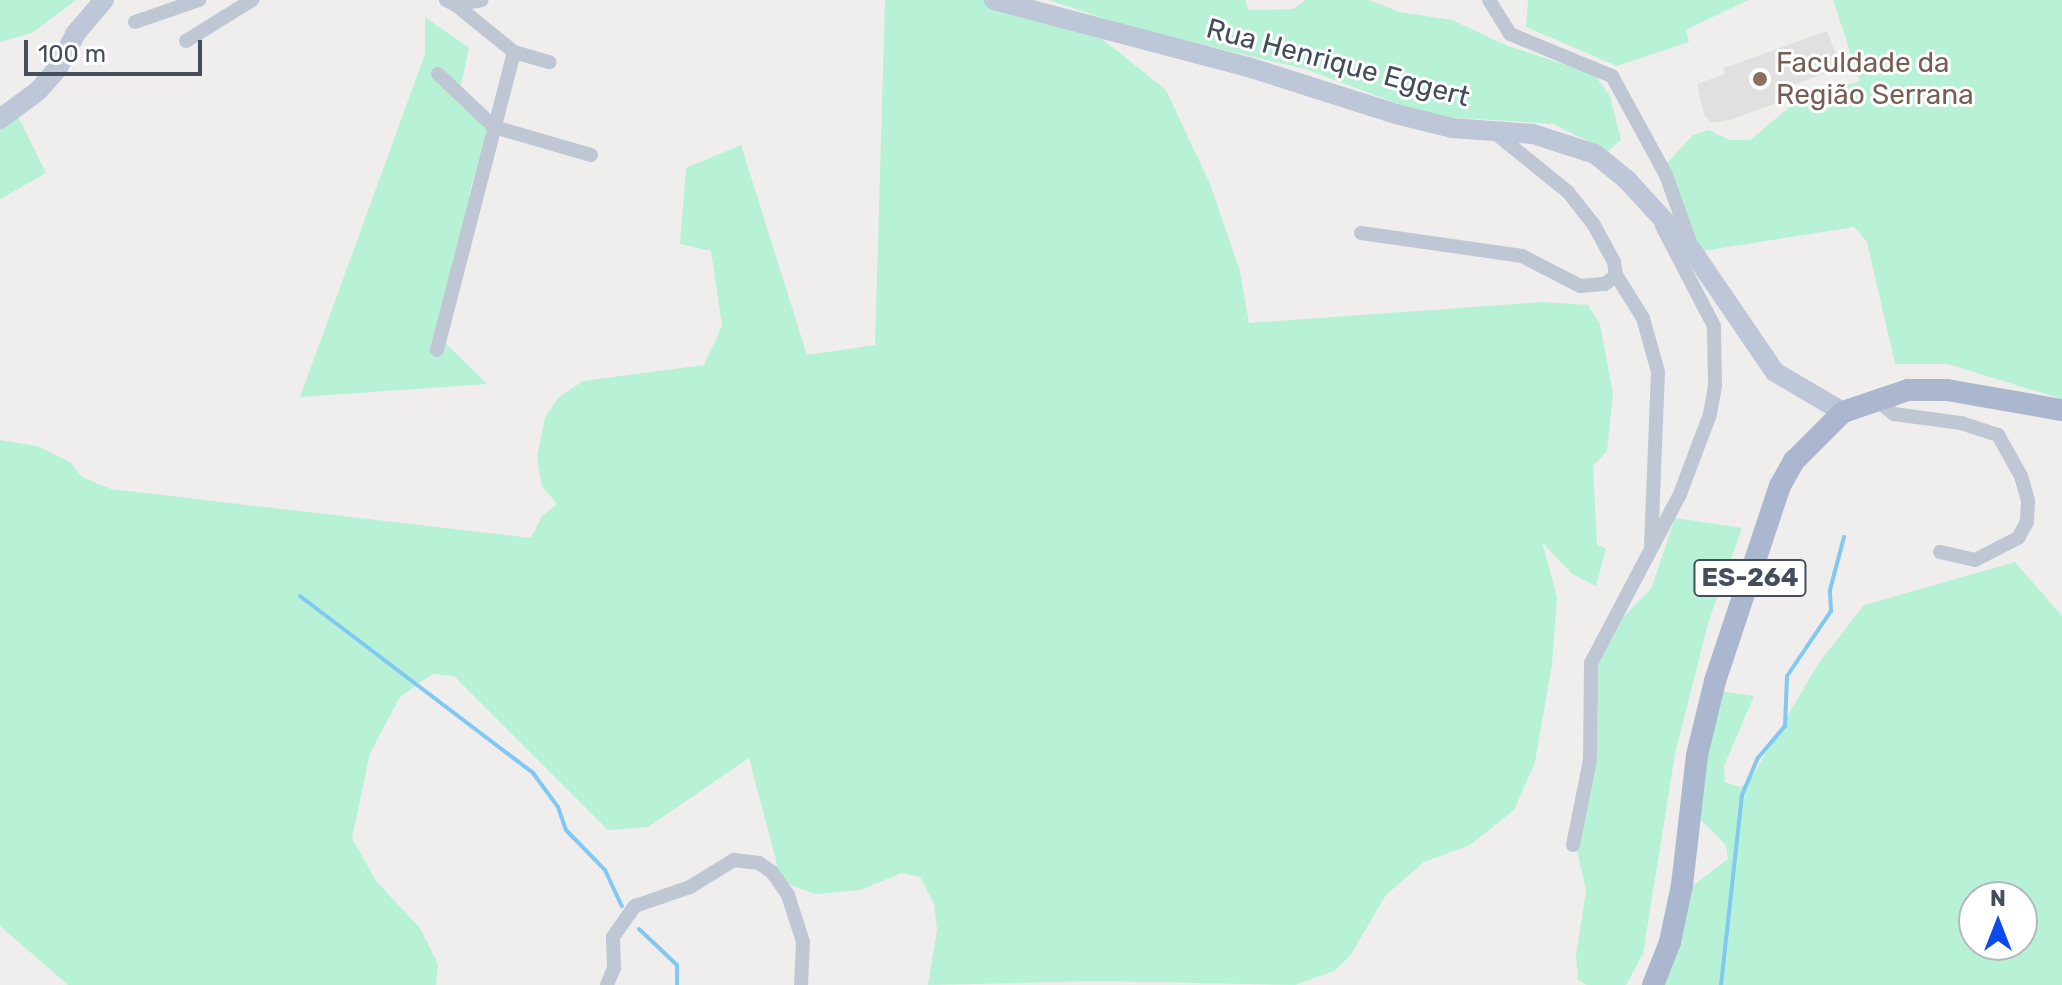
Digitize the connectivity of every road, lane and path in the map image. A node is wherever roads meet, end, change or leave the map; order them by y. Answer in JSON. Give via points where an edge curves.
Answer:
{"nodes":[{"id":1,"x":104,"y":0,"type":"edge"},
{"id":2,"x":199,"y":0,"type":"edge"},
{"id":3,"x":252,"y":0,"type":"edge"},
{"id":4,"x":482,"y":0,"type":"edge"},
{"id":5,"x":994,"y":0,"type":"edge"},
{"id":6,"x":1489,"y":0,"type":"edge"},
{"id":7,"x":451,"y":2,"type":"edge"},
{"id":8,"x":135,"y":22,"type":"dead end"},
{"id":9,"x":186,"y":41,"type":"dead end"},
{"id":10,"x":514,"y":52,"type":"junction"},
{"id":11,"x":550,"y":62,"type":"dead end"},
{"id":12,"x":438,"y":74,"type":"dead end"},
{"id":13,"x":0,"y":119,"type":"edge"},
{"id":14,"x":494,"y":127,"type":"junction"},
{"id":15,"x":1493,"y":132,"type":"junction"},
{"id":16,"x":591,"y":155,"type":"dead end"},
{"id":17,"x":1652,"y":204,"type":"junction"},
{"id":18,"x":1361,"y":233,"type":"dead end"},
{"id":19,"x":1693,"y":252,"type":"junction"},
{"id":20,"x":1616,"y":275,"type":"junction"},
{"id":21,"x":437,"y":350,"type":"dead end"},
{"id":22,"x":1874,"y":398,"type":"junction"},
{"id":23,"x":2062,"y":410,"type":"edge"},
{"id":24,"x":1843,"y":412,"type":"junction"},
{"id":25,"x":1651,"y":546,"type":"junction"},
{"id":26,"x":1940,"y":552,"type":"dead end"},
{"id":27,"x":1573,"y":845,"type":"dead end"},
{"id":28,"x":607,"y":985,"type":"edge"},
{"id":29,"x":801,"y":985,"type":"edge"},
{"id":30,"x":1653,"y":985,"type":"edge"}],
"edges":[{"from":1,"to":13,"type":"street","via":[[75,34],[48,80]]},
{"from":2,"to":8,"type":"street"},
{"from":3,"to":9,"type":"street"},
{"from":4,"to":7,"type":"street"},
{"from":5,"to":15,"type":"street","name":"Rua Henrique Eggert","via":[[1248,67],[1396,114]]},
{"from":6,"to":19,"type":"street","via":[[1510,34],[1612,76],[1677,201]]},
{"from":7,"to":10,"type":"street"},
{"from":10,"to":11,"type":"street"},
{"from":10,"to":14,"type":"street"},
{"from":12,"to":14,"type":"street"},
{"from":14,"to":16,"type":"street"},
{"from":14,"to":21,"type":"street"},
{"from":15,"to":17,"type":"street","name":"Rua Henrique Eggert","via":[[1563,141],[1595,154]]},
{"from":15,"to":20,"type":"street","via":[[1568,192],[1610,251]]},
{"from":17,"to":19,"type":"street","name":"Rua Henrique Eggert"},
{"from":17,"to":25,"type":"street","via":[[1714,326],[1717,361],[1710,414],[1680,494]]},
{"from":18,"to":20,"type":"street","via":[[1522,256],[1580,286],[1593,288]]},
{"from":19,"to":24,"type":"street","name":"Rua Henrique Eggert","via":[[1775,372]]},
{"from":20,"to":25,"type":"street","via":[[1643,318],[1658,372]]},
{"from":22,"to":23,"type":"main road","number":"ES-264","via":[[1908,390],[1947,390]]},
{"from":22,"to":24,"type":"main road","number":"ES-264"},
{"from":22,"to":26,"type":"street","via":[[1894,414],[1961,423],[1998,435],[2021,476],[2027,522],[2018,538],[1975,560]]},
{"from":24,"to":30,"type":"main road","number":"ES-264","via":[[1811,439],[1780,486],[1715,681],[1697,755],[1682,885],[1670,942]]},
{"from":25,"to":27,"type":"street","via":[[1591,663],[1590,760]]},
{"from":28,"to":29,"type":"street","via":[[614,968],[613,937],[635,906],[690,887],[734,860],[759,863],[788,895],[803,942]]}]}
